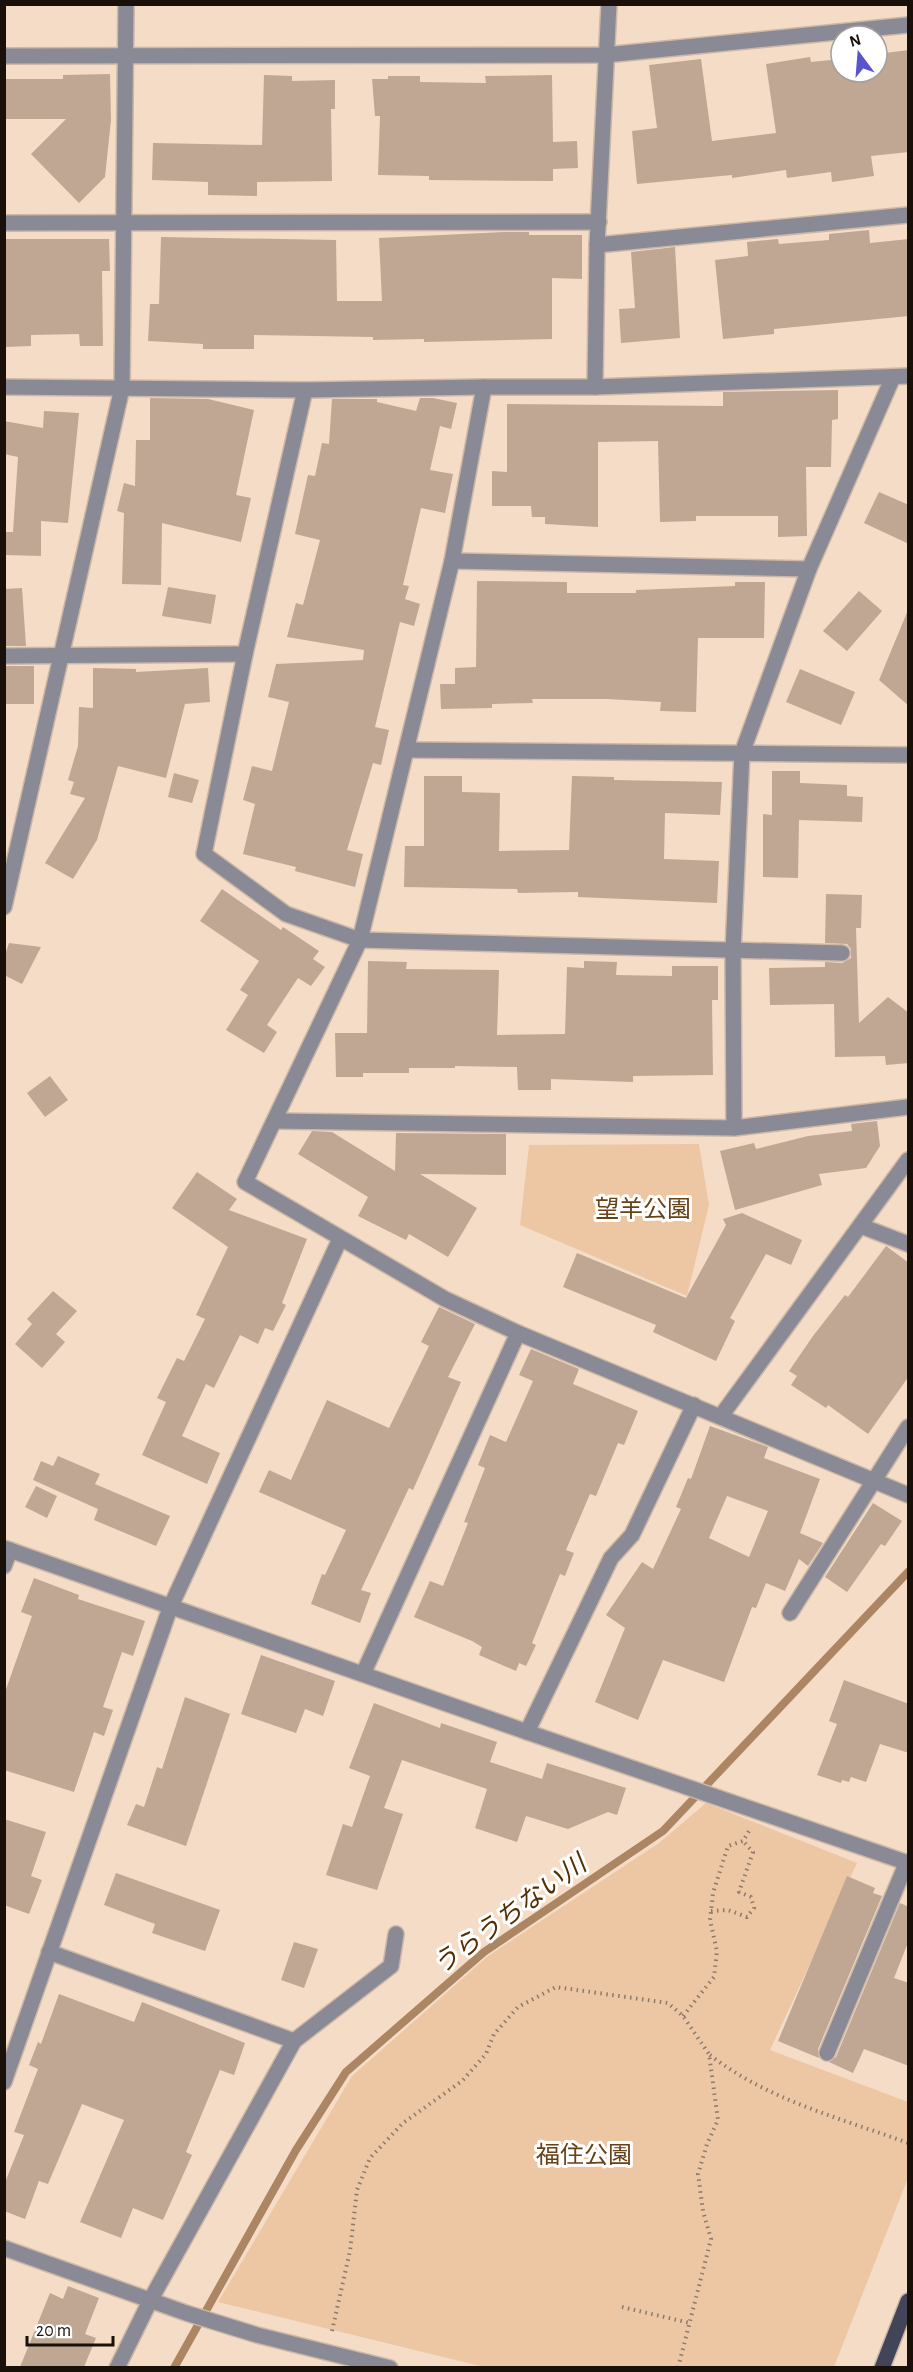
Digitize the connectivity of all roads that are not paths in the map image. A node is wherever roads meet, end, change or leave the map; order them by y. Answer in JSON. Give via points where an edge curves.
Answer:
{"nodes":[{"id":1,"x":126,"y":4,"type":"edge"},
{"id":2,"x":609,"y":4,"type":"edge"},
{"id":3,"x":909,"y":25,"type":"edge"},
{"id":4,"x":605,"y":55,"type":"junction"},
{"id":5,"x":4,"y":56,"type":"edge"},
{"id":6,"x":125,"y":57,"type":"junction"},
{"id":7,"x":909,"y":215,"type":"edge"},
{"id":8,"x":599,"y":222,"type":"junction"},
{"id":9,"x":4,"y":223,"type":"edge"},
{"id":10,"x":125,"y":224,"type":"junction"},
{"id":11,"x":597,"y":244,"type":"junction"},
{"id":12,"x":901,"y":377,"type":"edge"},
{"id":13,"x":4,"y":387,"type":"edge"},
{"id":14,"x":484,"y":387,"type":"junction"},
{"id":15,"x":595,"y":387,"type":"junction"},
{"id":16,"x":122,"y":388,"type":"junction"},
{"id":17,"x":305,"y":390,"type":"junction"},
{"id":18,"x":452,"y":561,"type":"junction"},
{"id":19,"x":809,"y":569,"type":"junction"},
{"id":20,"x":64,"y":654,"type":"junction"},
{"id":21,"x":245,"y":654,"type":"junction"},
{"id":22,"x":4,"y":656,"type":"edge"},
{"id":23,"x":407,"y":750,"type":"junction"},
{"id":24,"x":741,"y":753,"type":"junction"},
{"id":25,"x":909,"y":755,"type":"edge"},
{"id":26,"x":4,"y":907,"type":"edge"},
{"id":27,"x":360,"y":940,"type":"junction"},
{"id":28,"x":733,"y":951,"type":"junction"},
{"id":29,"x":842,"y":953,"type":"dead end"},
{"id":30,"x":909,"y":1107,"type":"edge"},
{"id":31,"x":275,"y":1121,"type":"junction"},
{"id":32,"x":734,"y":1128,"type":"junction"},
{"id":33,"x":909,"y":1160,"type":"edge"},
{"id":34,"x":861,"y":1226,"type":"junction"},
{"id":35,"x":340,"y":1239,"type":"junction"},
{"id":36,"x":909,"y":1244,"type":"edge"},
{"id":37,"x":518,"y":1333,"type":"junction"},
{"id":38,"x":694,"y":1405,"type":"junction"},
{"id":39,"x":721,"y":1416,"type":"junction"},
{"id":40,"x":909,"y":1427,"type":"edge"},
{"id":41,"x":874,"y":1481,"type":"junction"},
{"id":42,"x":909,"y":1495,"type":"edge"},
{"id":43,"x":8,"y":1549,"type":"edge"},
{"id":44,"x":4,"y":1566,"type":"edge"},
{"id":45,"x":170,"y":1608,"type":"junction"},
{"id":46,"x":790,"y":1613,"type":"dead end"},
{"id":47,"x":363,"y":1674,"type":"junction"},
{"id":48,"x":527,"y":1732,"type":"junction"},
{"id":49,"x":908,"y":1862,"type":"edge"},
{"id":50,"x":396,"y":1934,"type":"dead end"},
{"id":51,"x":49,"y":1952,"type":"junction"},
{"id":52,"x":294,"y":2042,"type":"junction"},
{"id":53,"x":827,"y":2053,"type":"dead end"},
{"id":54,"x":4,"y":2082,"type":"edge"},
{"id":55,"x":4,"y":2248,"type":"edge"},
{"id":56,"x":151,"y":2299,"type":"junction"},
{"id":57,"x":909,"y":2301,"type":"edge"},
{"id":58,"x":117,"y":2367,"type":"edge"},
{"id":59,"x":390,"y":2367,"type":"edge"},
{"id":60,"x":882,"y":2367,"type":"edge"}],
"edges":[{"from":1,"to":6,"type":"street"},
{"from":2,"to":4,"type":"street"},
{"from":3,"to":4,"type":"street"},
{"from":4,"to":6,"type":"street"},
{"from":4,"to":8,"type":"street"},
{"from":5,"to":6,"type":"street"},
{"from":6,"to":10,"type":"street"},
{"from":7,"to":11,"type":"street"},
{"from":8,"to":10,"type":"street"},
{"from":8,"to":11,"type":"street"},
{"from":9,"to":10,"type":"street"},
{"from":10,"to":16,"type":"street"},
{"from":11,"to":15,"type":"street"},
{"from":12,"to":15,"type":"street"},
{"from":12,"to":19,"type":"street"},
{"from":13,"to":16,"type":"street"},
{"from":14,"to":15,"type":"street"},
{"from":14,"to":17,"type":"street"},
{"from":14,"to":18,"type":"street"},
{"from":16,"to":17,"type":"street"},
{"from":16,"to":20,"type":"street"},
{"from":17,"to":21,"type":"street"},
{"from":18,"to":19,"type":"street"},
{"from":18,"to":23,"type":"street"},
{"from":19,"to":24,"type":"street"},
{"from":20,"to":21,"type":"street"},
{"from":20,"to":22,"type":"street"},
{"from":20,"to":26,"type":"street"},
{"from":21,"to":27,"type":"street","via":[[204,854],[286,914]]},
{"from":23,"to":24,"type":"street"},
{"from":23,"to":27,"type":"street"},
{"from":24,"to":25,"type":"street"},
{"from":24,"to":28,"type":"street"},
{"from":27,"to":28,"type":"street"},
{"from":27,"to":31,"type":"street"},
{"from":28,"to":29,"type":"street"},
{"from":28,"to":32,"type":"street"},
{"from":30,"to":32,"type":"street"},
{"from":31,"to":32,"type":"street"},
{"from":31,"to":35,"type":"street","via":[[245,1182]]},
{"from":33,"to":34,"type":"street"},
{"from":34,"to":36,"type":"street"},
{"from":34,"to":39,"type":"street"},
{"from":35,"to":37,"type":"street","via":[[445,1299]]},
{"from":35,"to":45,"type":"street"},
{"from":37,"to":38,"type":"street"},
{"from":37,"to":47,"type":"street"},
{"from":38,"to":39,"type":"street"},
{"from":38,"to":48,"type":"street","via":[[632,1535],[611,1558]]},
{"from":39,"to":41,"type":"street"},
{"from":40,"to":41,"type":"street"},
{"from":41,"to":42,"type":"street"},
{"from":41,"to":46,"type":"street"},
{"from":43,"to":44,"type":"street"},
{"from":43,"to":45,"type":"street"},
{"from":45,"to":47,"type":"street"},
{"from":45,"to":51,"type":"street"},
{"from":47,"to":48,"type":"street"},
{"from":48,"to":49,"type":"street"},
{"from":49,"to":53,"type":"street"},
{"from":50,"to":52,"type":"street","via":[[391,1966]]},
{"from":51,"to":52,"type":"street"},
{"from":51,"to":54,"type":"street"},
{"from":52,"to":56,"type":"street"},
{"from":55,"to":56,"type":"street"},
{"from":56,"to":58,"type":"street"},
{"from":56,"to":59,"type":"street","via":[[186,2313]]},
{"from":57,"to":60,"type":"main road"}]}
